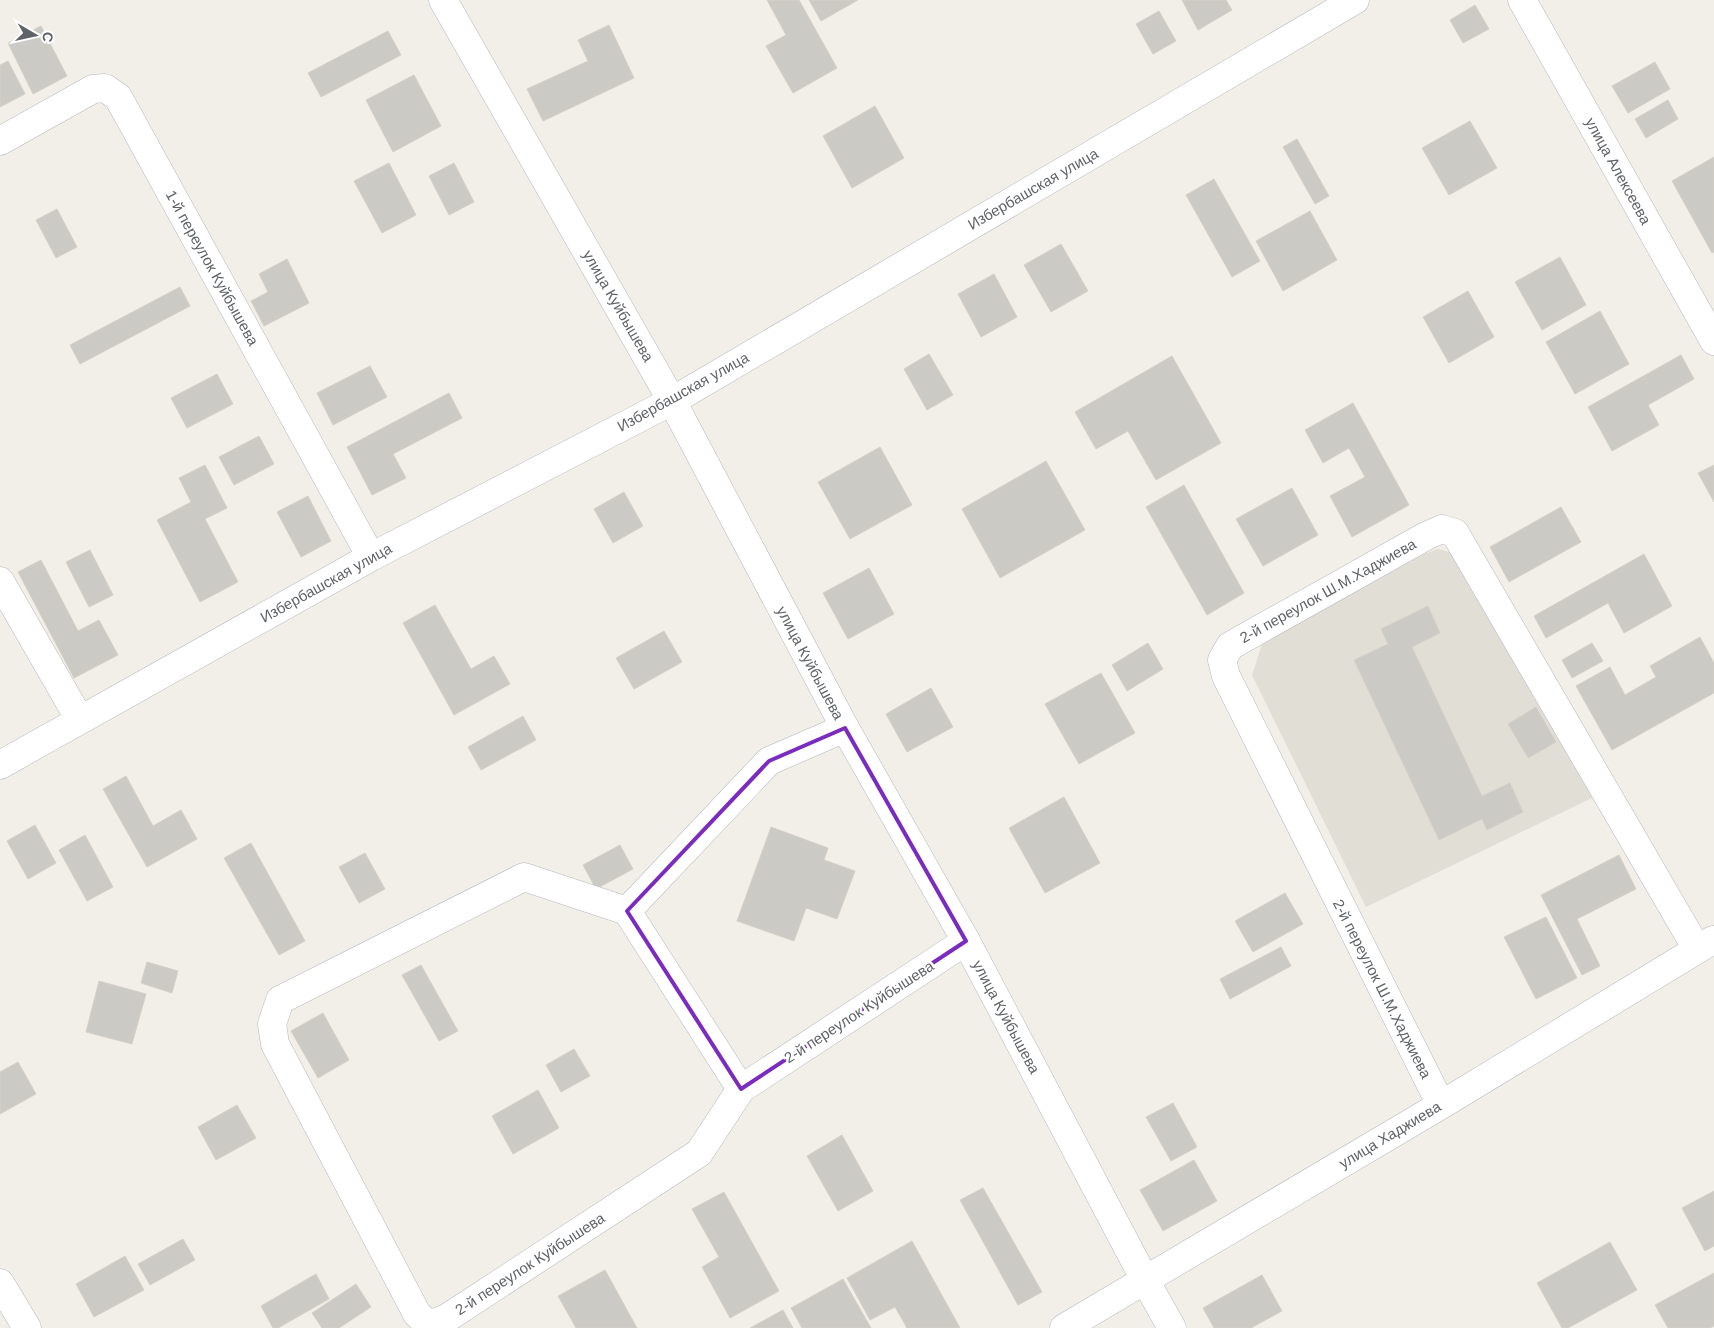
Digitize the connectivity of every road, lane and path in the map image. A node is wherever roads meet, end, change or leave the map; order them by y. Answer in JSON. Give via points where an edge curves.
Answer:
{"nodes":[{"id":1,"x":443,"y":0,"type":"edge"},
{"id":2,"x":1355,"y":0,"type":"edge"},
{"id":3,"x":1522,"y":0,"type":"edge"},
{"id":4,"x":0,"y":141,"type":"edge"},
{"id":5,"x":1714,"y":341,"type":"edge"},
{"id":6,"x":672,"y":401,"type":"junction"},
{"id":7,"x":370,"y":558,"type":"junction"},
{"id":8,"x":0,"y":581,"type":"edge"},
{"id":9,"x":80,"y":720,"type":"junction"},
{"id":10,"x":845,"y":728,"type":"junction"},
{"id":11,"x":0,"y":765,"type":"edge"},
{"id":12,"x":627,"y":912,"type":"junction"},
{"id":13,"x":966,"y":941,"type":"junction"},
{"id":14,"x":1706,"y":944,"type":"edge"},
{"id":15,"x":741,"y":1089,"type":"junction"},
{"id":16,"x":1441,"y":1105,"type":"junction"},
{"id":17,"x":1145,"y":1280,"type":"junction"},
{"id":18,"x":0,"y":1282,"type":"edge"},
{"id":19,"x":26,"y":1328,"type":"edge"},
{"id":20,"x":1064,"y":1328,"type":"edge"},
{"id":21,"x":1172,"y":1328,"type":"edge"}],
"edges":[{"from":1,"to":6,"type":"street","name":"улица Куйбышева"},
{"from":2,"to":6,"type":"street","name":"Избербашская улица"},
{"from":3,"to":5,"type":"street","name":"улица Алексеева"},
{"from":4,"to":7,"type":"street","name":"1-й переулок Куйбышева","via":[[93,90],[105,88],[118,97]]},
{"from":6,"to":7,"type":"street","name":"Избербашская улица"},
{"from":6,"to":10,"type":"street","name":"улица Куйбышева"},
{"from":7,"to":9,"type":"street","name":"Избербашская улица"},
{"from":8,"to":9,"type":"street"},
{"from":9,"to":11,"type":"street","name":"Избербашская улица"},
{"from":10,"to":12,"type":"street","via":[[769,761]]},
{"from":10,"to":13,"type":"street","name":"улица Куйбышева"},
{"from":12,"to":15,"type":"street"},
{"from":12,"to":15,"type":"street","name":"2-й переулок Куйбышева","via":[[524,878],[280,1000],[272,1024],[275,1044],[417,1314],[429,1325],[447,1318],[699,1153]]},
{"from":13,"to":15,"type":"street","name":"2-й переулок Куйбышева"},
{"from":13,"to":17,"type":"street","name":"улица Куйбышева"},
{"from":14,"to":16,"type":"street","name":"улица Хаджиева"},
{"from":14,"to":16,"type":"street","name":"2-й переулок Ш.М.Хаджиева","via":[[1455,532],[1442,529],[1426,536],[1230,646],[1222,660],[1226,676]]},
{"from":16,"to":17,"type":"street","name":"улица Хаджиева"},
{"from":17,"to":20,"type":"street","name":"улица Хаджиева"},
{"from":17,"to":21,"type":"street","name":"улица Куйбышева"},
{"from":18,"to":19,"type":"street"}]}
